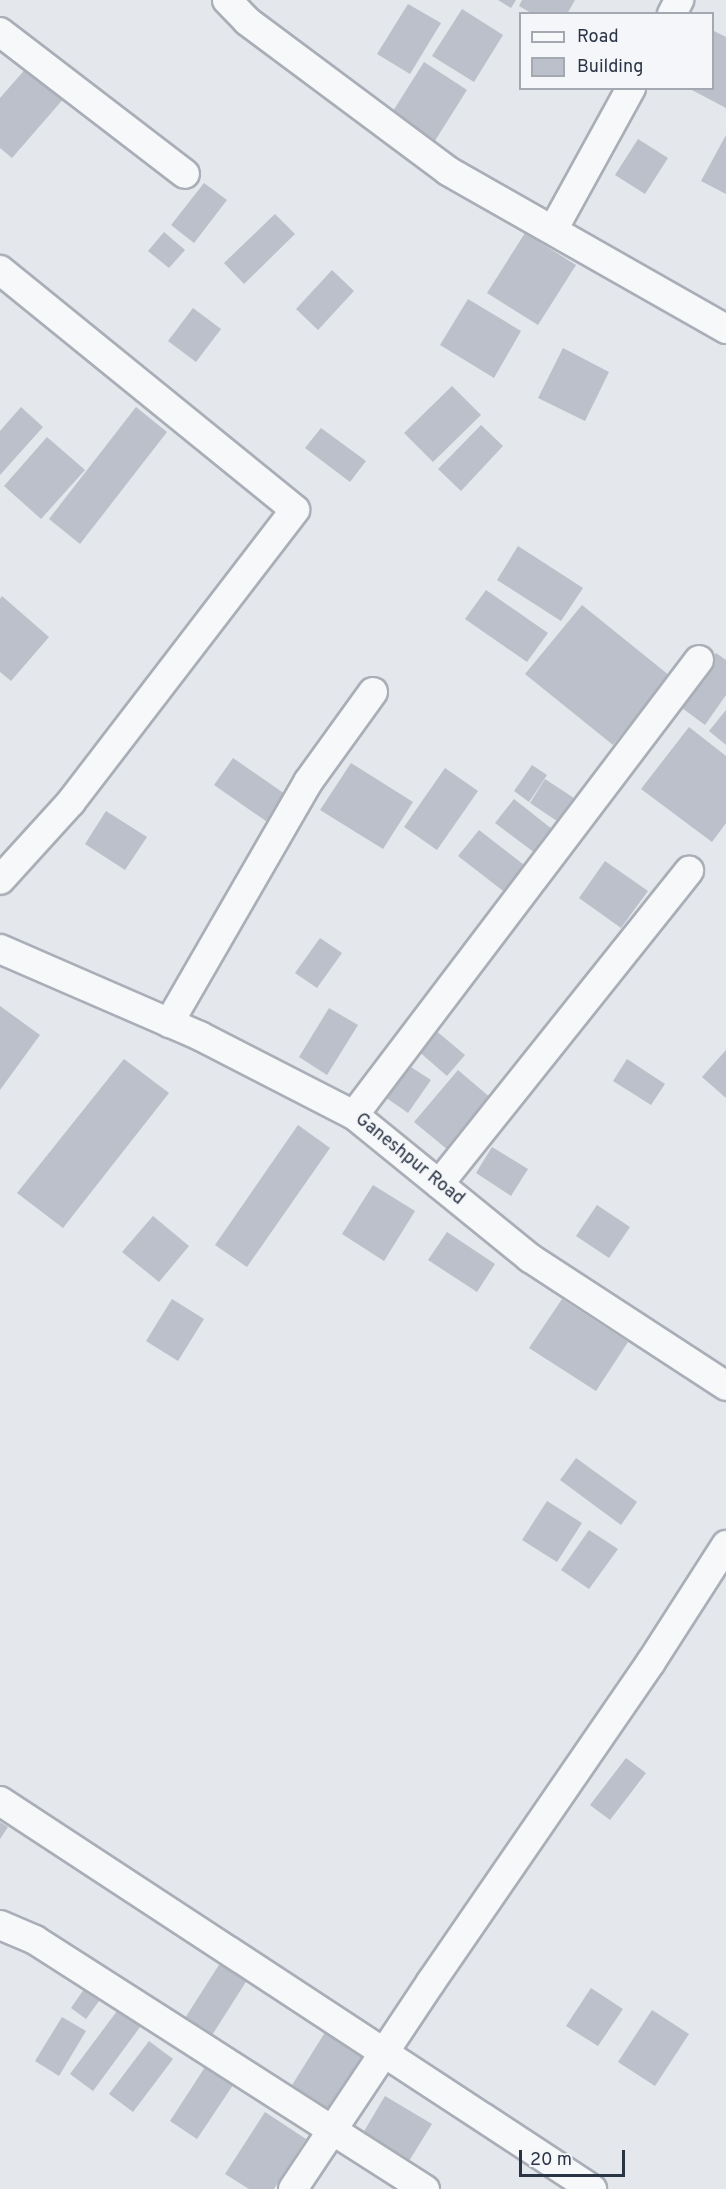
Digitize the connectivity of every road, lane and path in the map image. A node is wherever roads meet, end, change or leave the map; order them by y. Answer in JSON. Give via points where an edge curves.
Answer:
{"nodes":[{"id":1,"x":227,"y":0,"type":"edge"},
{"id":2,"x":0,"y":32,"type":"edge"},
{"id":3,"x":630,"y":90,"type":"edge"},
{"id":4,"x":185,"y":174,"type":"dead end"},
{"id":5,"x":553,"y":230,"type":"junction"},
{"id":6,"x":0,"y":270,"type":"edge"},
{"id":7,"x":726,"y":329,"type":"edge"},
{"id":8,"x":699,"y":660,"type":"dead end"},
{"id":9,"x":373,"y":692,"type":"dead end"},
{"id":10,"x":689,"y":871,"type":"dead end"},
{"id":11,"x":0,"y":880,"type":"edge"},
{"id":12,"x":0,"y":949,"type":"edge"},
{"id":13,"x":169,"y":1023,"type":"junction"},
{"id":14,"x":354,"y":1115,"type":"junction"},
{"id":15,"x":439,"y":1184,"type":"junction"},
{"id":16,"x":726,"y":1386,"type":"edge"},
{"id":17,"x":726,"y":1545,"type":"edge"},
{"id":18,"x":0,"y":1801,"type":"edge"},
{"id":19,"x":0,"y":1924,"type":"edge"},
{"id":20,"x":384,"y":2051,"type":"junction"},
{"id":21,"x":331,"y":2131,"type":"junction"},
{"id":22,"x":293,"y":2189,"type":"edge"},
{"id":23,"x":425,"y":2189,"type":"edge"},
{"id":24,"x":592,"y":2189,"type":"edge"}],
"edges":[{"from":1,"to":5,"type":"street","via":[[247,21],[448,171]]},
{"from":2,"to":4,"type":"street"},
{"from":3,"to":5,"type":"street"},
{"from":5,"to":7,"type":"street"},
{"from":6,"to":11,"type":"street","via":[[295,510],[71,802]]},
{"from":8,"to":14,"type":"street"},
{"from":9,"to":13,"type":"street","via":[[308,782]]},
{"from":10,"to":15,"type":"street"},
{"from":12,"to":13,"type":"street","name":"Ganeshpur Road"},
{"from":13,"to":14,"type":"street","name":"Ganeshpur Road"},
{"from":14,"to":15,"type":"street","name":"Ganeshpur Road"},
{"from":15,"to":16,"type":"street","name":"Ganeshpur Road","via":[[530,1258]]},
{"from":17,"to":20,"type":"street","via":[[651,1662]]},
{"from":18,"to":20,"type":"street"},
{"from":19,"to":21,"type":"street","via":[[35,1940]]},
{"from":20,"to":21,"type":"street"},
{"from":20,"to":24,"type":"street"},
{"from":21,"to":22,"type":"street"},
{"from":21,"to":23,"type":"street"}]}
